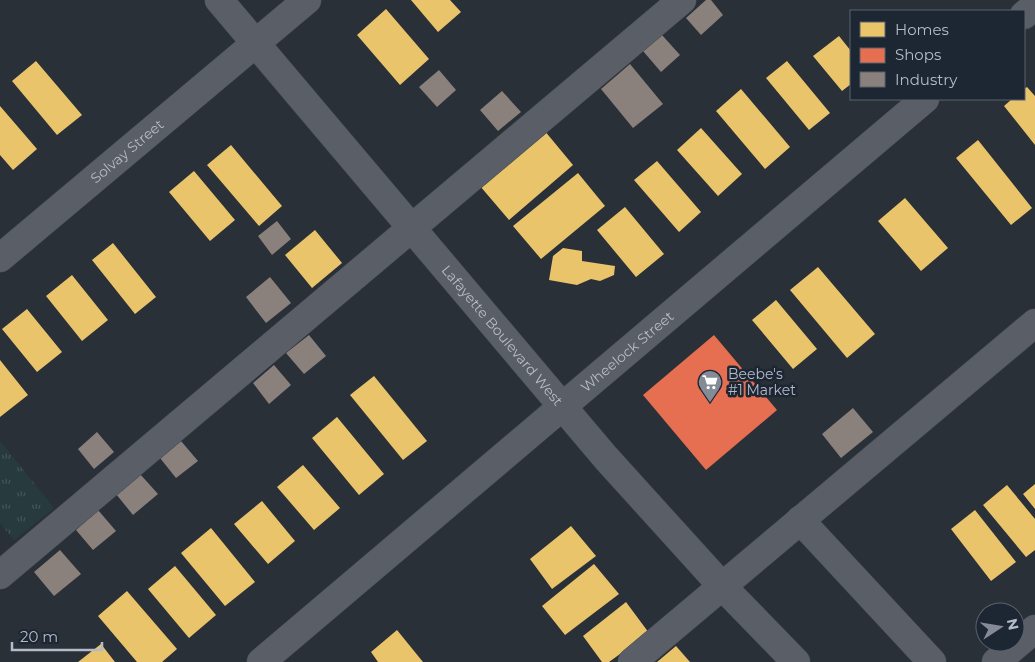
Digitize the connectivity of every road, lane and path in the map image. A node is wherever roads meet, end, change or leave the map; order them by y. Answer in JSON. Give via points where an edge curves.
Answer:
{"nodes":[{"id":1,"x":219,"y":0,"type":"edge"},
{"id":2,"x":307,"y":0,"type":"edge"},
{"id":3,"x":682,"y":0,"type":"edge"},
{"id":4,"x":1035,"y":6,"type":"edge"},
{"id":5,"x":1025,"y":14,"type":"edge"},
{"id":6,"x":255,"y":44,"type":"junction"},
{"id":7,"x":924,"y":100,"type":"edge"},
{"id":8,"x":412,"y":228,"type":"junction"},
{"id":9,"x":0,"y":258,"type":"edge"},
{"id":10,"x":1035,"y":323,"type":"edge"},
{"id":11,"x":562,"y":406,"type":"junction"},
{"id":12,"x":800,"y":520,"type":"junction"},
{"id":13,"x":0,"y":575,"type":"edge"},
{"id":14,"x":722,"y":586,"type":"junction"},
{"id":15,"x":1035,"y":629,"type":"edge"},
{"id":16,"x":261,"y":662,"type":"edge"},
{"id":17,"x":632,"y":662,"type":"edge"},
{"id":18,"x":796,"y":662,"type":"edge"},
{"id":19,"x":932,"y":662,"type":"edge"},
{"id":20,"x":996,"y":662,"type":"edge"}],
"edges":[{"from":1,"to":6,"type":"street","name":"Lafayette Boulevard West"},
{"from":2,"to":6,"type":"street","name":"Solvay Street"},
{"from":3,"to":8,"type":"street"},
{"from":4,"to":5,"type":"street"},
{"from":6,"to":8,"type":"street","name":"Lafayette Boulevard West"},
{"from":6,"to":9,"type":"street","name":"Solvay Street"},
{"from":7,"to":11,"type":"street","name":"Wheelock Street"},
{"from":8,"to":11,"type":"street","name":"Lafayette Boulevard West"},
{"from":8,"to":13,"type":"street"},
{"from":10,"to":12,"type":"street"},
{"from":11,"to":14,"type":"street","name":"Lafayette Boulevard West"},
{"from":11,"to":16,"type":"street","name":"Wheelock Street"},
{"from":12,"to":14,"type":"street"},
{"from":12,"to":19,"type":"street"},
{"from":14,"to":17,"type":"street"},
{"from":14,"to":18,"type":"street","name":"Lafayette Boulevard West"},
{"from":15,"to":20,"type":"street"}]}
